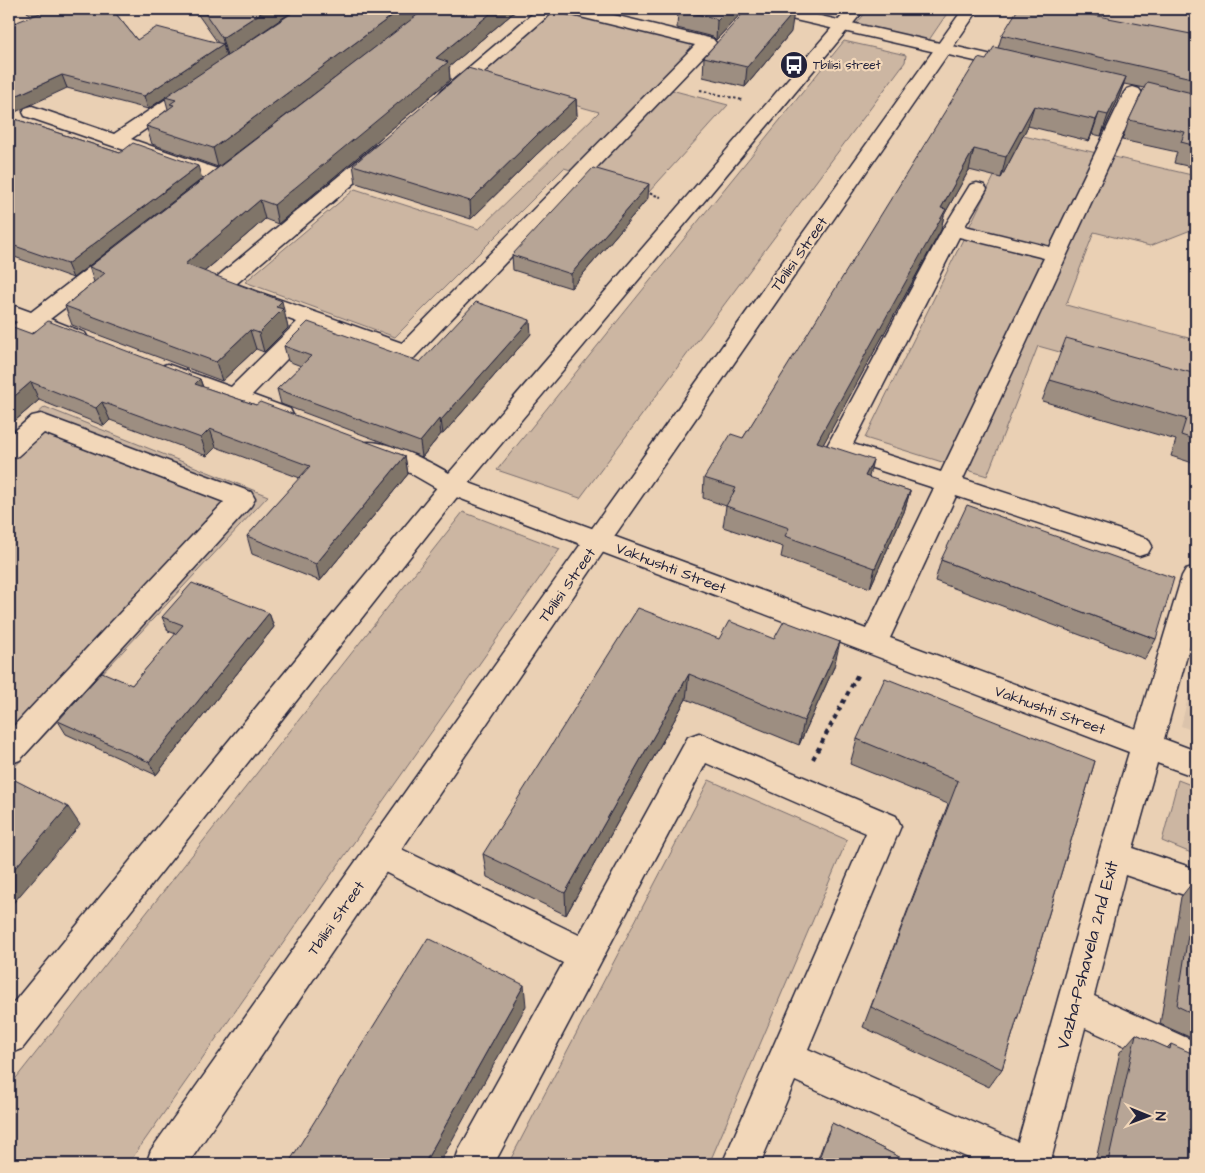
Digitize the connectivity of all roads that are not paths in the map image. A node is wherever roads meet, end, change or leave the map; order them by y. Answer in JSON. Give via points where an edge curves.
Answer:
{"nodes":[{"id":1,"x":548,"y":9,"type":"edge"},
{"id":2,"x":570,"y":9,"type":"edge"},
{"id":3,"x":642,"y":9,"type":"edge"},
{"id":4,"x":769,"y":9,"type":"edge"},
{"id":5,"x":857,"y":9,"type":"edge"},
{"id":6,"x":971,"y":9,"type":"edge"},
{"id":7,"x":627,"y":23,"type":"junction"},
{"id":8,"x":844,"y":26,"type":"junction"},
{"id":9,"x":944,"y":49,"type":"junction"},
{"id":10,"x":1039,"y":71,"type":"edge"},
{"id":11,"x":212,"y":76,"type":"edge"},
{"id":12,"x":1132,"y":93,"type":"dead end"},
{"id":13,"x":434,"y":106,"type":"edge"},
{"id":14,"x":32,"y":112,"type":"dead end"},
{"id":15,"x":396,"y":138,"type":"edge"},
{"id":16,"x":116,"y":141,"type":"junction"},
{"id":17,"x":238,"y":165,"type":"edge"},
{"id":18,"x":222,"y":177,"type":"junction"},
{"id":19,"x":206,"y":189,"type":"edge"},
{"id":20,"x":977,"y":189,"type":"dead end"},
{"id":21,"x":953,"y":229,"type":"junction"},
{"id":22,"x":135,"y":243,"type":"edge"},
{"id":23,"x":1057,"y":254,"type":"junction"},
{"id":24,"x":21,"y":316,"type":"edge"},
{"id":25,"x":313,"y":319,"type":"junction"},
{"id":26,"x":9,"y":340,"type":"edge"},
{"id":27,"x":97,"y":345,"type":"edge"},
{"id":28,"x":143,"y":363,"type":"edge"},
{"id":29,"x":235,"y":398,"type":"junction"},
{"id":30,"x":299,"y":422,"type":"edge"},
{"id":31,"x":345,"y":440,"type":"edge"},
{"id":32,"x":9,"y":450,"type":"edge"},
{"id":33,"x":949,"y":484,"type":"junction"},
{"id":34,"x":452,"y":486,"type":"junction"},
{"id":35,"x":597,"y":541,"type":"junction"},
{"id":36,"x":1139,"y":546,"type":"dead end"},
{"id":37,"x":1196,"y":576,"type":"edge"},
{"id":38,"x":873,"y":644,"type":"junction"},
{"id":39,"x":1146,"y":746,"type":"junction"},
{"id":40,"x":9,"y":750,"type":"edge"},
{"id":41,"x":1196,"y":764,"type":"edge"},
{"id":42,"x":380,"y":854,"type":"junction"},
{"id":43,"x":1114,"y":856,"type":"junction"},
{"id":44,"x":1196,"y":884,"type":"edge"},
{"id":45,"x":585,"y":956,"type":"junction"},
{"id":46,"x":1074,"y":1005,"type":"junction"},
{"id":47,"x":9,"y":1036,"type":"edge"},
{"id":48,"x":786,"y":1058,"type":"junction"},
{"id":49,"x":1196,"y":1060,"type":"edge"},
{"id":50,"x":165,"y":1164,"type":"edge"},
{"id":51,"x":473,"y":1164,"type":"edge"},
{"id":52,"x":741,"y":1164,"type":"edge"},
{"id":53,"x":1025,"y":1164,"type":"edge"},
{"id":54,"x":1031,"y":1164,"type":"edge"}],
"edges":[{"from":1,"to":13,"type":"main road"},
{"from":2,"to":7,"type":"main road"},
{"from":3,"to":7,"type":"main road"},
{"from":4,"to":8,"type":"main road"},
{"from":5,"to":8,"type":"main road"},
{"from":6,"to":9,"type":"main road","name":"Tbilisi Street"},
{"from":7,"to":25,"type":"main road","via":[[706,43],[406,353]]},
{"from":8,"to":9,"type":"main road"},
{"from":8,"to":34,"type":"main road"},
{"from":9,"to":10,"type":"main road"},
{"from":9,"to":35,"type":"main road","name":"Tbilisi Street"},
{"from":11,"to":16,"type":"main road"},
{"from":12,"to":23,"type":"main road"},
{"from":14,"to":16,"type":"main road"},
{"from":15,"to":25,"type":"main road","via":[[220,286]]},
{"from":16,"to":18,"type":"main road"},
{"from":17,"to":18,"type":"main road"},
{"from":18,"to":19,"type":"main road"},
{"from":20,"to":21,"type":"main road"},
{"from":21,"to":23,"type":"main road"},
{"from":21,"to":33,"type":"main road","via":[[838,448]]},
{"from":22,"to":24,"type":"main road"},
{"from":23,"to":33,"type":"main road"},
{"from":24,"to":26,"type":"main road"},
{"from":24,"to":27,"type":"main road"},
{"from":25,"to":29,"type":"main road"},
{"from":28,"to":29,"type":"main road"},
{"from":29,"to":30,"type":"main road"},
{"from":31,"to":34,"type":"main road","name":"Vakhushti Street","via":[[418,467]]},
{"from":32,"to":40,"type":"main road","via":[[41,422],[242,499]]},
{"from":33,"to":36,"type":"main road"},
{"from":33,"to":38,"type":"main road"},
{"from":34,"to":35,"type":"main road","name":"Vakhushti Street"},
{"from":34,"to":47,"type":"main road"},
{"from":35,"to":38,"type":"main road","name":"Vakhushti Street"},
{"from":35,"to":42,"type":"main road","name":"Tbilisi Street"},
{"from":37,"to":39,"type":"main road","name":"Vazha-Pshavela 2nd Exit"},
{"from":38,"to":39,"type":"main road","name":"Vakhushti Street"},
{"from":39,"to":41,"type":"main road","name":"Vakhushti Street"},
{"from":39,"to":43,"type":"main road","name":"Vazha-Pshavela 2nd Exit"},
{"from":42,"to":45,"type":"main road"},
{"from":42,"to":50,"type":"main road","name":"Tbilisi Street"},
{"from":43,"to":44,"type":"main road"},
{"from":43,"to":46,"type":"main road","name":"Vazha-Pshavela 2nd Exit"},
{"from":45,"to":48,"type":"main road","via":[[699,746],[885,826]]},
{"from":45,"to":51,"type":"main road"},
{"from":46,"to":49,"type":"main road"},
{"from":46,"to":54,"type":"main road","name":"Vazha-Pshavela 2nd Exit"},
{"from":48,"to":52,"type":"main road"},
{"from":48,"to":53,"type":"main road"}]}
